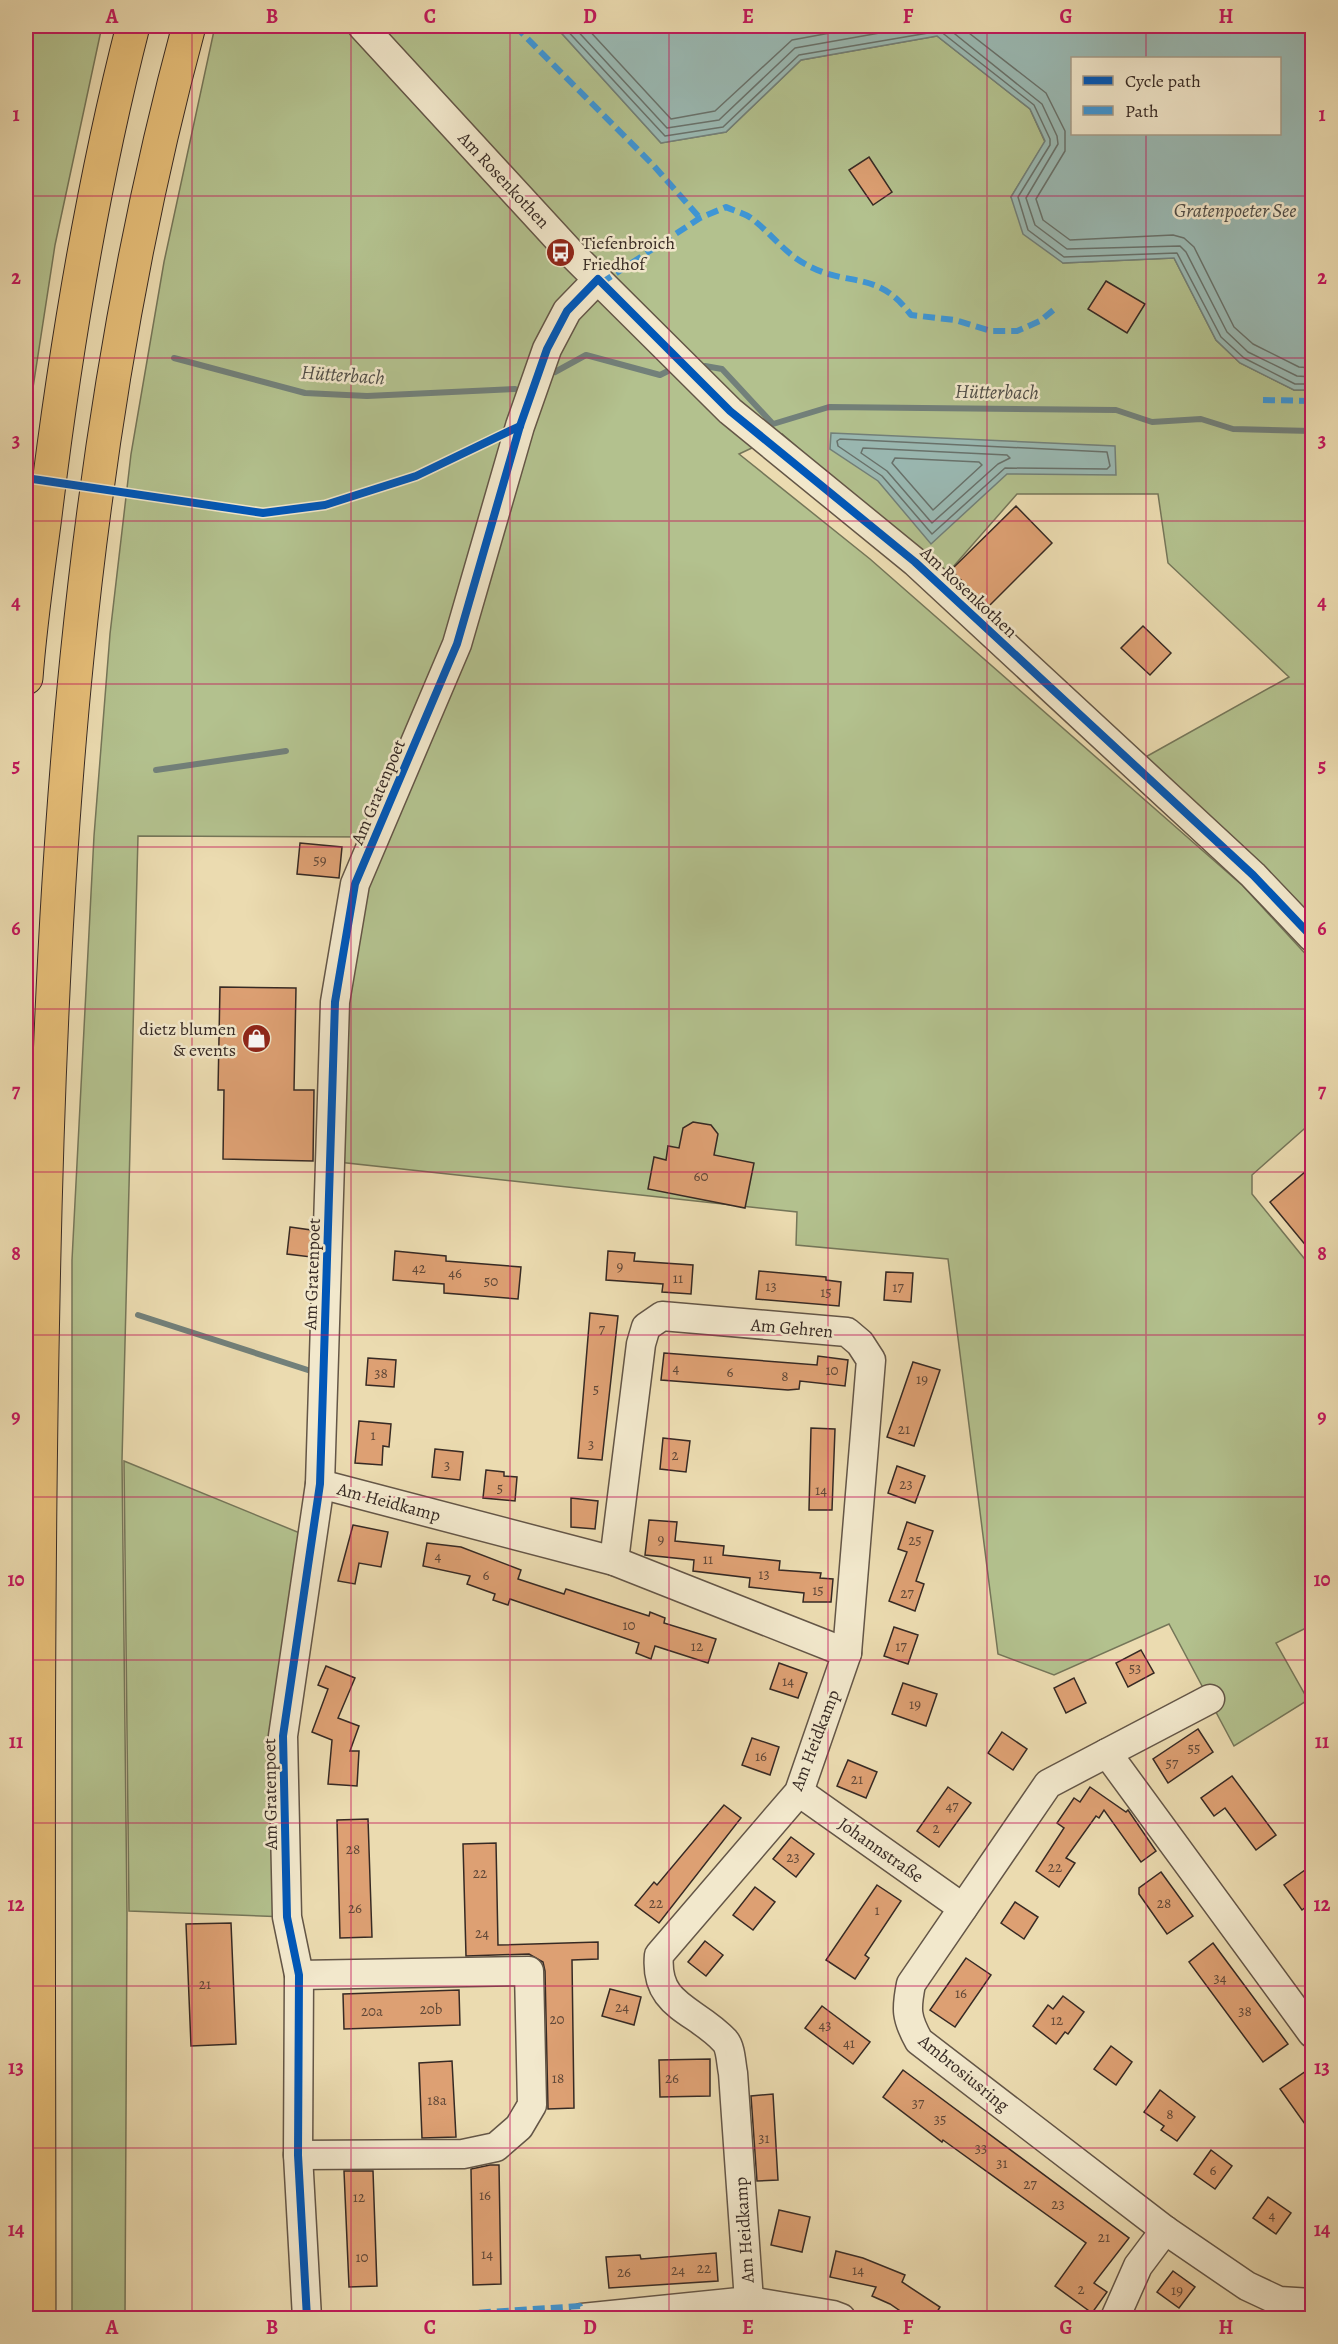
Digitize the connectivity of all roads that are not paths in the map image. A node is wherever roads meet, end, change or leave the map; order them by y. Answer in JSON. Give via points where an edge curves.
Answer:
{"nodes":[{"id":1,"x":133,"y":26,"type":"edge"},
{"id":2,"x":189,"y":26,"type":"edge"},
{"id":3,"x":362,"y":26,"type":"edge"},
{"id":4,"x":598,"y":279,"type":"junction"},
{"id":5,"x":26,"y":678,"type":"edge"},
{"id":6,"x":1312,"y":937,"type":"edge"},
{"id":7,"x":320,"y":1484,"type":"junction"},
{"id":8,"x":614,"y":1561,"type":"junction"},
{"id":9,"x":847,"y":1653,"type":"junction"},
{"id":10,"x":1210,"y":1699,"type":"dead end"},
{"id":11,"x":1107,"y":1753,"type":"junction"},
{"id":12,"x":799,"y":1792,"type":"junction"},
{"id":13,"x":963,"y":1908,"type":"junction"},
{"id":14,"x":299,"y":1975,"type":"junction"},
{"id":15,"x":1312,"y":2033,"type":"edge"},
{"id":16,"x":298,"y":2155,"type":"junction"},
{"id":17,"x":1165,"y":2230,"type":"junction"},
{"id":18,"x":749,"y":2301,"type":"junction"},
{"id":19,"x":1312,"y":2303,"type":"edge"},
{"id":20,"x":39,"y":2319,"type":"edge"},
{"id":21,"x":307,"y":2319,"type":"edge"},
{"id":22,"x":582,"y":2319,"type":"edge"},
{"id":23,"x":841,"y":2319,"type":"edge"},
{"id":24,"x":1115,"y":2319,"type":"edge"}],
"edges":[{"from":1,"to":5,"type":"highway","via":[[114,99],[84,255],[55,434]]},
{"from":2,"to":20,"type":"highway","via":[[161,128],[102,444],[76,678],[59,885],[46,1149],[40,1444]]},
{"from":3,"to":4,"type":"street","name":"Am Rosenkothen"},
{"from":4,"to":6,"type":"street","name":"Am Rosenkothen","via":[[730,411],[915,562],[1253,875]]},
{"from":4,"to":7,"type":"street","name":"Am Gratenpoet","via":[[567,311],[547,349],[520,426],[457,644],[355,884],[335,1002]]},
{"from":7,"to":8,"type":"street","name":"Am Heidkamp"},
{"from":7,"to":14,"type":"street","name":"Am Gratenpoet","via":[[284,1736],[287,1917]]},
{"from":8,"to":9,"type":"street","name":"Am Heidkamp"},
{"from":8,"to":9,"type":"street","name":"Am Gehren","via":[[646,1327],[662,1316],[847,1332],[871,1360]]},
{"from":9,"to":12,"type":"street","name":"Am Heidkamp"},
{"from":10,"to":11,"type":"street","name":"Ambrosiusring"},
{"from":11,"to":13,"type":"street","name":"Ambrosiusring","via":[[1048,1784]]},
{"from":11,"to":15,"type":"street"},
{"from":12,"to":13,"type":"street","name":"Johannstraße"},
{"from":12,"to":18,"type":"street","name":"Am Heidkamp","via":[[659,1955],[657,1971],[664,1992],[727,2043],[733,2073]]},
{"from":13,"to":17,"type":"street","name":"Ambrosiusring","via":[[911,1984],[906,2008],[919,2041]]},
{"from":14,"to":16,"type":"street","name":"Am Gratenpoet"},
{"from":14,"to":16,"type":"street","via":[[529,1971],[532,2105],[519,2127],[496,2147],[485,2150],[463,2154]]},
{"from":16,"to":21,"type":"street","name":"Am Gratenpoet"},
{"from":17,"to":19,"type":"street","name":"Ambrosiusring","via":[[1247,2286],[1279,2301]]},
{"from":17,"to":24,"type":"street","via":[[1138,2266]]},
{"from":18,"to":22,"type":"street"},
{"from":18,"to":23,"type":"street"}]}
